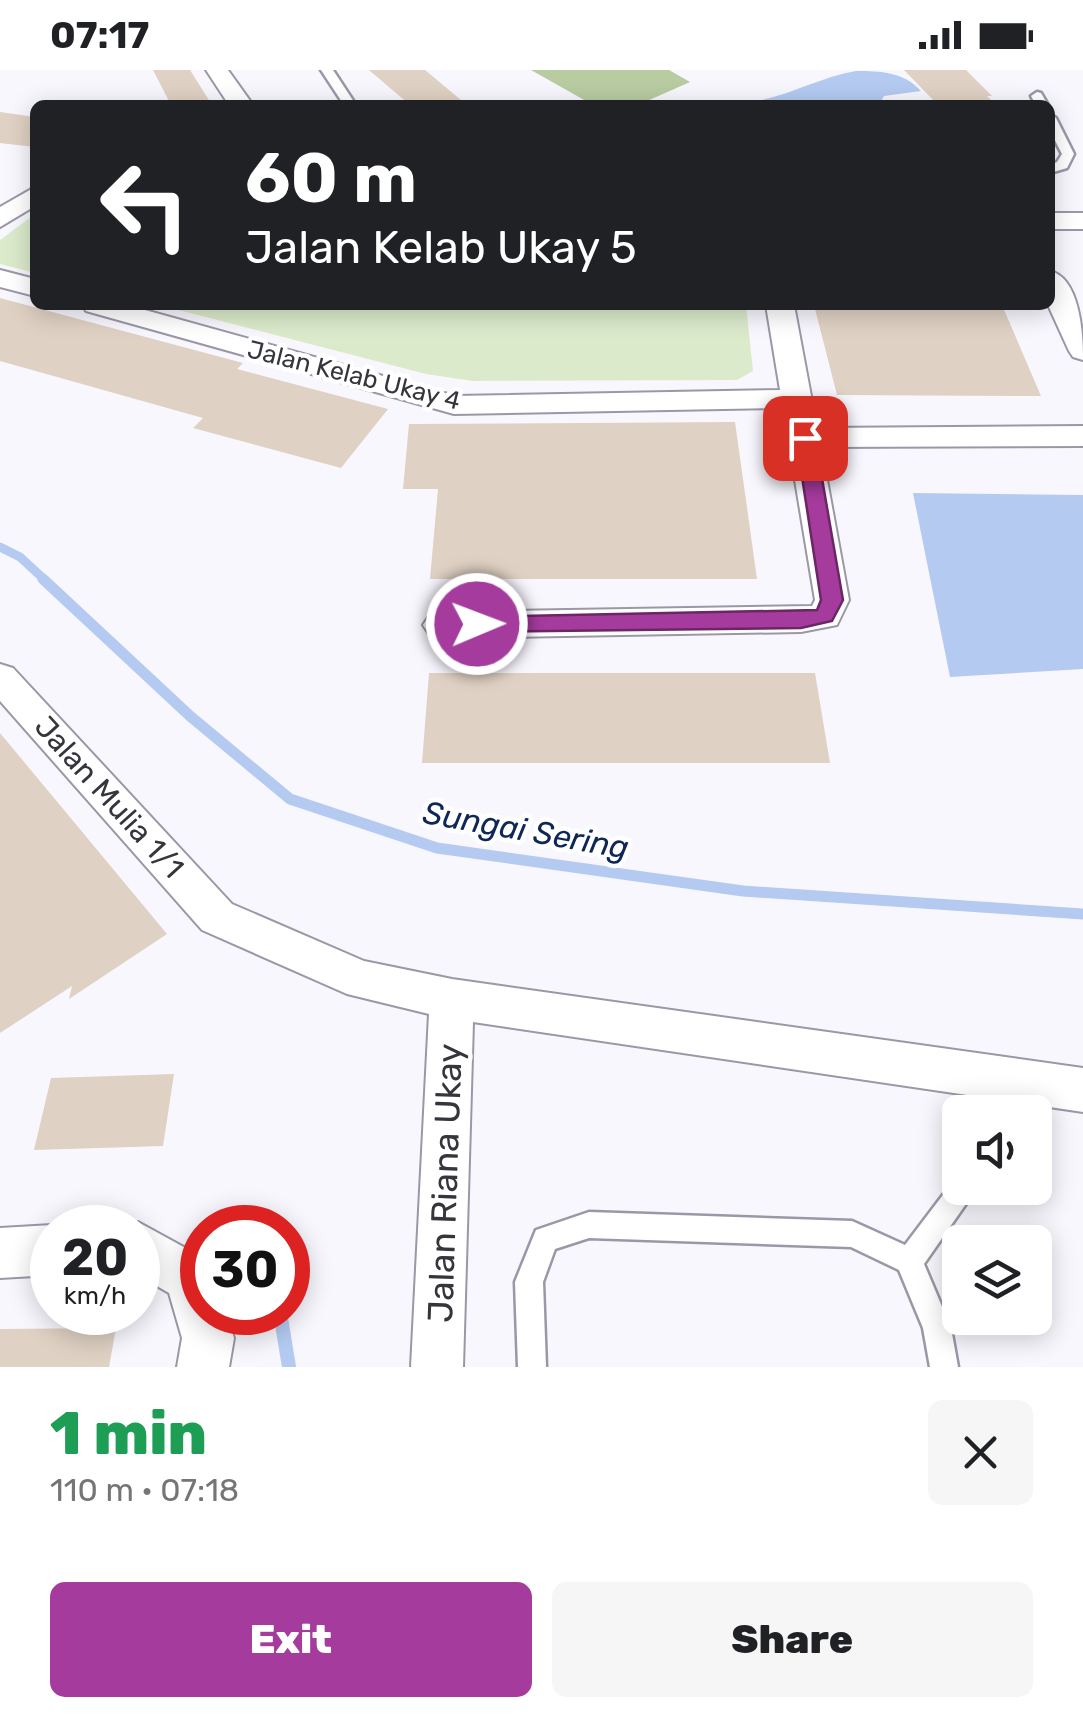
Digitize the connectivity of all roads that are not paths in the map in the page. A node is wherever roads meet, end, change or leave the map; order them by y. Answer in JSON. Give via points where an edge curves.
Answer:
{"nodes":[{"id":1,"x":217,"y":70,"type":"edge"},
{"id":2,"x":327,"y":70,"type":"edge"},
{"id":3,"x":238,"y":100,"type":"edge"},
{"id":4,"x":347,"y":100,"type":"edge"},
{"id":5,"x":1055,"y":128,"type":"edge"},
{"id":6,"x":1055,"y":168,"type":"edge"},
{"id":7,"x":0,"y":184,"type":"edge"},
{"id":8,"x":30,"y":191,"type":"edge"},
{"id":9,"x":30,"y":196,"type":"edge"},
{"id":10,"x":0,"y":219,"type":"edge"},
{"id":11,"x":1055,"y":220,"type":"edge"},
{"id":12,"x":1083,"y":220,"type":"edge"},
{"id":13,"x":0,"y":278,"type":"edge"},
{"id":14,"x":30,"y":287,"type":"edge"},
{"id":15,"x":1055,"y":290,"type":"edge"},
{"id":16,"x":114,"y":310,"type":"edge"},
{"id":17,"x":781,"y":310,"type":"edge"},
{"id":18,"x":1083,"y":351,"type":"edge"},
{"id":19,"x":798,"y":399,"type":"junction"},
{"id":20,"x":1083,"y":436,"type":"edge"},
{"id":21,"x":805,"y":438,"type":"junction"},
{"id":22,"x":441,"y":625,"type":"dead end"},
{"id":23,"x":0,"y":677,"type":"edge"},
{"id":24,"x":452,"y":1000,"type":"junction"},
{"id":25,"x":1083,"y":1090,"type":"edge"},
{"id":26,"x":1008,"y":1095,"type":"edge"},
{"id":27,"x":1047,"y":1095,"type":"edge"},
{"id":28,"x":951,"y":1205,"type":"edge"},
{"id":29,"x":30,"y":1251,"type":"edge"},
{"id":30,"x":0,"y":1253,"type":"edge"},
{"id":31,"x":160,"y":1260,"type":"edge"},
{"id":32,"x":909,"y":1261,"type":"junction"},
{"id":33,"x":203,"y":1367,"type":"edge"},
{"id":34,"x":437,"y":1367,"type":"edge"},
{"id":35,"x":532,"y":1367,"type":"edge"},
{"id":36,"x":944,"y":1367,"type":"edge"}],
"edges":[{"from":1,"to":3,"type":"street"},
{"from":2,"to":4,"type":"lane"},
{"from":5,"to":6,"type":"lane","via":[[1068,154]]},
{"from":7,"to":8,"type":"street"},
{"from":9,"to":10,"type":"street"},
{"from":11,"to":12,"type":"street"},
{"from":13,"to":14,"type":"street"},
{"from":15,"to":18,"type":"street"},
{"from":16,"to":19,"type":"street","name":"Jalan Kelab Ukay 4","via":[[454,405]]},
{"from":17,"to":19,"type":"street"},
{"from":19,"to":21,"type":"street"},
{"from":20,"to":21,"type":"street"},
{"from":21,"to":22,"type":"street","via":[[832,600],[824,616]]},
{"from":23,"to":24,"type":"street","name":"Jalan Mulia 1/1","via":[[217,917],[362,980]]},
{"from":24,"to":26,"type":"street"},
{"from":24,"to":34,"type":"street","name":"Jalan Riana Ukay"},
{"from":25,"to":27,"type":"street"},
{"from":28,"to":32,"type":"lane"},
{"from":29,"to":30,"type":"street"},
{"from":31,"to":33,"type":"street","via":[[189,1277],[208,1338]]},
{"from":32,"to":35,"type":"lane","via":[[852,1234],[589,1225],[544,1239],[529,1282]]},
{"from":32,"to":36,"type":"lane","via":[[937,1328]]}]}
